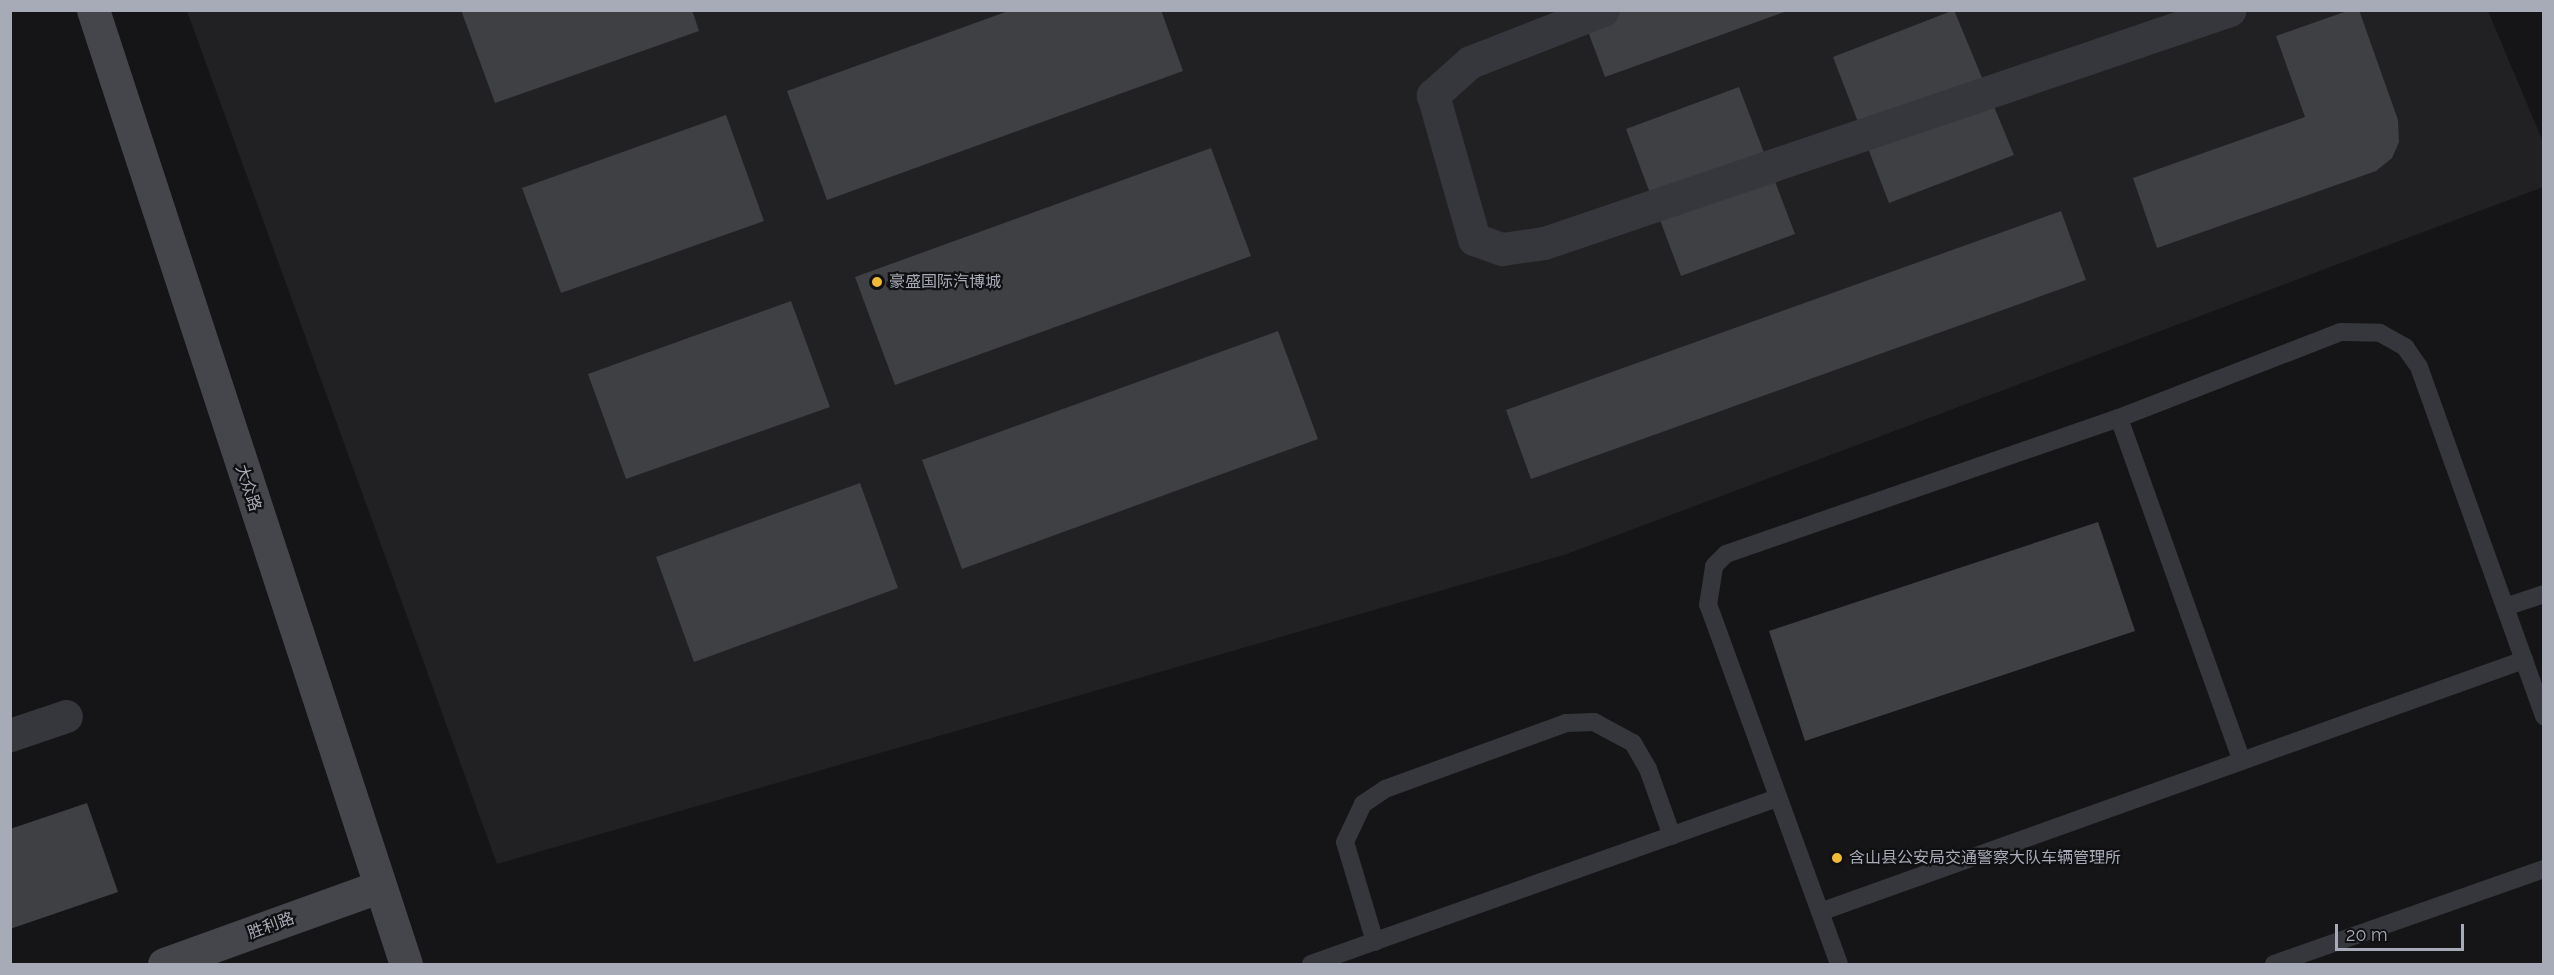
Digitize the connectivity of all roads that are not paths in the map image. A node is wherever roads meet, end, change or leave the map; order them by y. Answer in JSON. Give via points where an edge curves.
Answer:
{"nodes":[{"id":1,"x":93,"y":10,"type":"edge"},
{"id":2,"x":1603,"y":10,"type":"edge"},
{"id":3,"x":2230,"y":10,"type":"edge"},
{"id":4,"x":2119,"y":418,"type":"junction"},
{"id":5,"x":2544,"y":594,"type":"edge"},
{"id":6,"x":2505,"y":607,"type":"junction"},
{"id":7,"x":2524,"y":660,"type":"junction"},
{"id":8,"x":66,"y":716,"type":"dead end"},
{"id":9,"x":2544,"y":717,"type":"edge"},
{"id":10,"x":10,"y":735,"type":"edge"},
{"id":11,"x":2242,"y":761,"type":"junction"},
{"id":12,"x":1778,"y":798,"type":"junction"},
{"id":13,"x":1672,"y":836,"type":"junction"},
{"id":14,"x":2544,"y":868,"type":"edge"},
{"id":15,"x":378,"y":887,"type":"junction"},
{"id":16,"x":1820,"y":912,"type":"junction"},
{"id":17,"x":1375,"y":942,"type":"junction"},
{"id":18,"x":164,"y":964,"type":"edge"},
{"id":19,"x":406,"y":964,"type":"edge"},
{"id":20,"x":1311,"y":964,"type":"edge"},
{"id":21,"x":1839,"y":964,"type":"edge"},
{"id":22,"x":2274,"y":964,"type":"edge"}],
"edges":[{"from":1,"to":15,"type":"street","name":"大众路"},
{"from":2,"to":3,"type":"street","via":[[1470,62],[1433,95],[1474,239],[1502,249],[1544,243]]},
{"from":4,"to":6,"type":"lane","via":[[2341,332],[2362,329],[2394,339],[2419,367]]},
{"from":4,"to":11,"type":"lane"},
{"from":4,"to":12,"type":"lane","via":[[1726,554],[1714,566],[1708,605]]},
{"from":5,"to":6,"type":"lane"},
{"from":6,"to":7,"type":"lane"},
{"from":7,"to":9,"type":"lane"},
{"from":7,"to":11,"type":"lane"},
{"from":8,"to":10,"type":"street"},
{"from":11,"to":16,"type":"lane"},
{"from":12,"to":13,"type":"lane"},
{"from":12,"to":16,"type":"lane"},
{"from":13,"to":17,"type":"lane"},
{"from":13,"to":17,"type":"lane","via":[[1648,769],[1633,743],[1594,722],[1566,723],[1385,789],[1363,804],[1345,842]]},
{"from":14,"to":22,"type":"lane"},
{"from":15,"to":18,"type":"street","name":"胜利路"},
{"from":15,"to":19,"type":"street","name":"大众路"},
{"from":16,"to":21,"type":"lane"},
{"from":17,"to":20,"type":"lane"}]}
